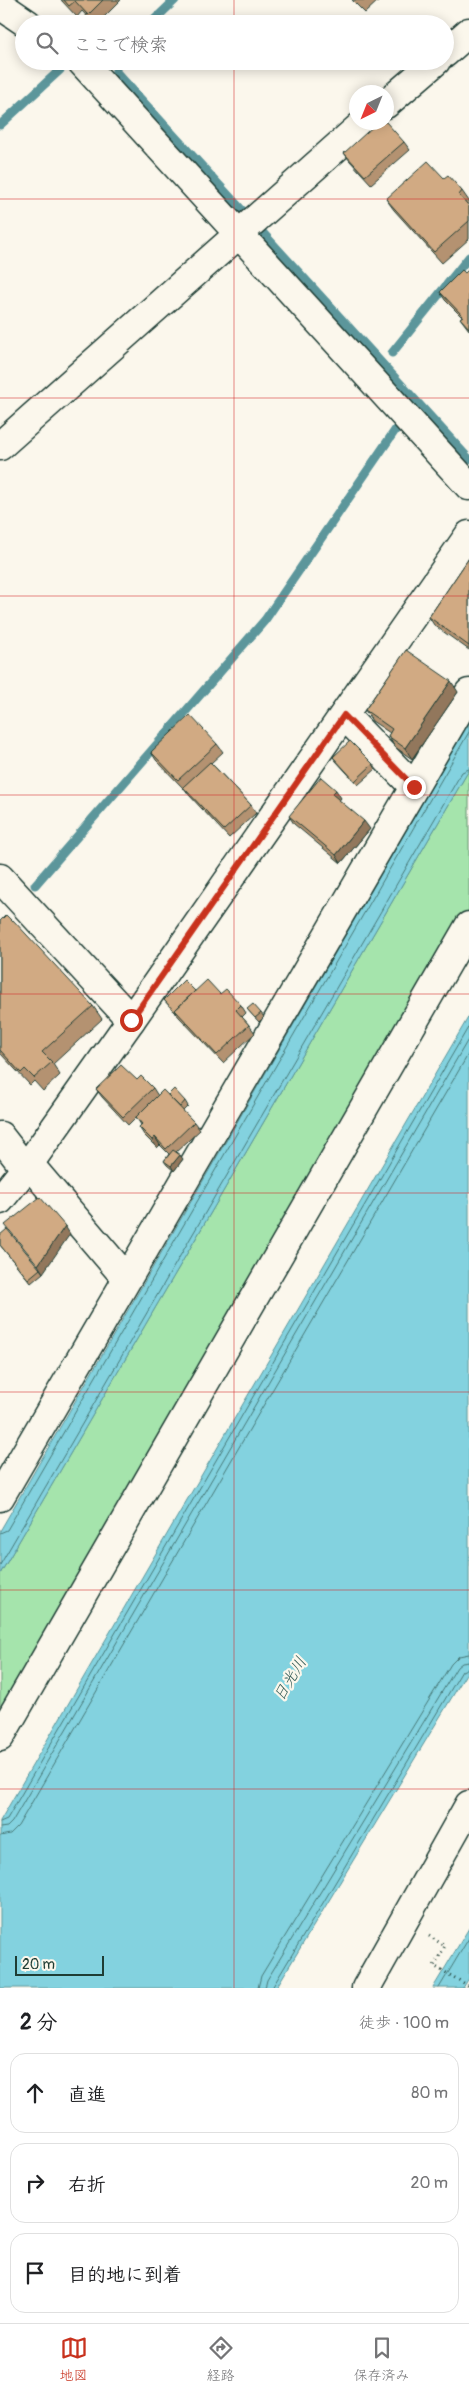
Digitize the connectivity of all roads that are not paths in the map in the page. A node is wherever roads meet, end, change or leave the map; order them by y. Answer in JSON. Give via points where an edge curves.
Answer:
{"nodes":[{"id":1,"x":0,"y":5,"type":"edge"},
{"id":2,"x":15,"y":15,"type":"edge"},
{"id":3,"x":469,"y":32,"type":"edge"},
{"id":4,"x":454,"y":45,"type":"edge"},
{"id":5,"x":90,"y":70,"type":"edge"},
{"id":6,"x":426,"y":70,"type":"edge"},
{"id":7,"x":394,"y":97,"type":"edge"},
{"id":8,"x":357,"y":130,"type":"edge"},
{"id":9,"x":246,"y":227,"type":"junction"},
{"id":10,"x":0,"y":446,"type":"edge"},
{"id":11,"x":469,"y":486,"type":"edge"},
{"id":12,"x":469,"y":535,"type":"edge"},
{"id":13,"x":469,"y":693,"type":"edge"},
{"id":14,"x":344,"y":715,"type":"junction"},
{"id":15,"x":414,"y":787,"type":"junction"},
{"id":16,"x":0,"y":878,"type":"edge"},
{"id":17,"x":469,"y":926,"type":"edge"},
{"id":18,"x":131,"y":1020,"type":"junction"},
{"id":19,"x":0,"y":1136,"type":"edge"},
{"id":20,"x":27,"y":1166,"type":"junction"},
{"id":21,"x":0,"y":1200,"type":"edge"},
{"id":22,"x":126,"y":1278,"type":"junction"},
{"id":23,"x":0,"y":1497,"type":"edge"},
{"id":24,"x":0,"y":1738,"type":"edge"},
{"id":25,"x":469,"y":1805,"type":"edge"},
{"id":26,"x":366,"y":1988,"type":"edge"}],
"edges":[{"from":1,"to":2,"type":"street"},
{"from":3,"to":4,"type":"street"},
{"from":5,"to":9,"type":"street"},
{"from":6,"to":7,"type":"street"},
{"from":8,"to":9,"type":"street"},
{"from":9,"to":10,"type":"street"},
{"from":9,"to":11,"type":"street"},
{"from":12,"to":14,"type":"street"},
{"from":13,"to":15,"type":"street"},
{"from":14,"to":15,"type":"street"},
{"from":14,"to":18,"type":"street"},
{"from":15,"to":22,"type":"street"},
{"from":16,"to":18,"type":"street"},
{"from":17,"to":24,"type":"street"},
{"from":18,"to":20,"type":"street"},
{"from":19,"to":20,"type":"street"},
{"from":20,"to":21,"type":"street"},
{"from":20,"to":22,"type":"street"},
{"from":22,"to":23,"type":"street"},
{"from":25,"to":26,"type":"street"}]}
